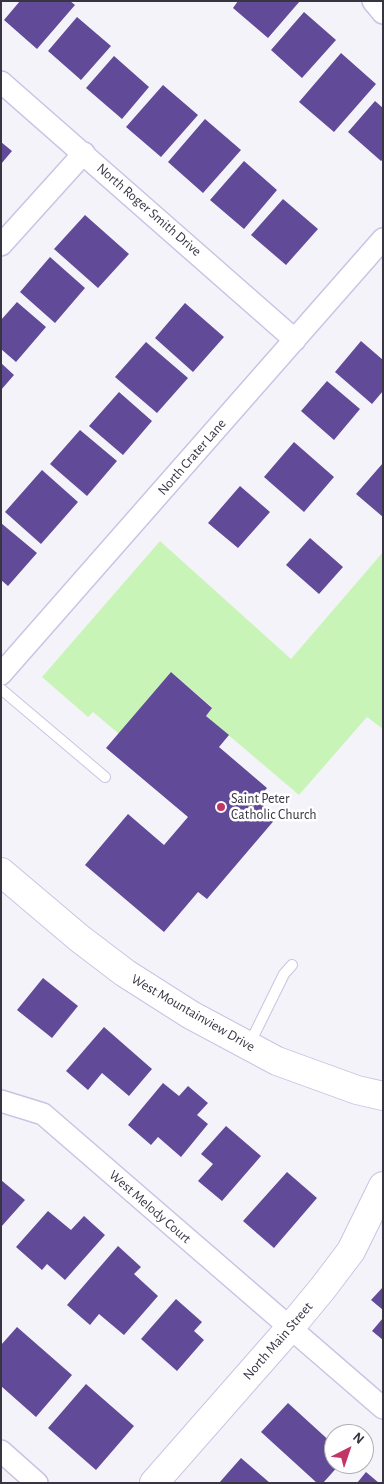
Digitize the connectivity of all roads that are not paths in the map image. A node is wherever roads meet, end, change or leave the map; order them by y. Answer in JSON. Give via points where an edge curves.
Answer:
{"nodes":[{"id":1,"x":373,"y":1,"type":"edge"},
{"id":2,"x":383,"y":14,"type":"edge"},
{"id":3,"x":1,"y":82,"type":"edge"},
{"id":4,"x":84,"y":153,"type":"junction"},
{"id":5,"x":383,"y":239,"type":"edge"},
{"id":6,"x":1,"y":245,"type":"edge"},
{"id":7,"x":295,"y":340,"type":"junction"},
{"id":8,"x":1,"y":674,"type":"edge"},
{"id":9,"x":1,"y":689,"type":"edge"},
{"id":10,"x":105,"y":777,"type":"dead end"},
{"id":11,"x":1,"y":872,"type":"edge"},
{"id":12,"x":292,"y":965,"type":"dead end"},
{"id":13,"x":249,"y":1046,"type":"junction"},
{"id":14,"x":383,"y":1096,"type":"edge"},
{"id":15,"x":1,"y":1101,"type":"edge"},
{"id":16,"x":383,"y":1186,"type":"edge"},
{"id":17,"x":290,"y":1328,"type":"junction"},
{"id":18,"x":383,"y":1408,"type":"edge"},
{"id":19,"x":1,"y":1451,"type":"edge"},
{"id":20,"x":37,"y":1483,"type":"edge"},
{"id":21,"x":154,"y":1483,"type":"edge"}],
"edges":[{"from":1,"to":2,"type":"street"},
{"from":3,"to":4,"type":"street","name":"North Roger Smith Drive"},
{"from":4,"to":6,"type":"street"},
{"from":4,"to":7,"type":"street","name":"North Roger Smith Drive"},
{"from":5,"to":7,"type":"street","name":"North Crater Lane"},
{"from":7,"to":8,"type":"street","name":"North Crater Lane"},
{"from":9,"to":10,"type":"lane"},
{"from":11,"to":13,"type":"street","name":"West Mountainview Drive","via":[[124,974],[190,1015]]},
{"from":12,"to":13,"type":"lane","via":[[284,974]]},
{"from":13,"to":14,"type":"street","name":"West Mountainview Drive","via":[[286,1064]]},
{"from":15,"to":17,"type":"street","name":"West Melody Court","via":[[43,1114]]},
{"from":16,"to":17,"type":"street","name":"North Main Street","via":[[351,1251]]},
{"from":17,"to":18,"type":"street","name":"West Melody Court"},
{"from":17,"to":21,"type":"street","name":"North Main Street"},
{"from":19,"to":20,"type":"street"}]}
